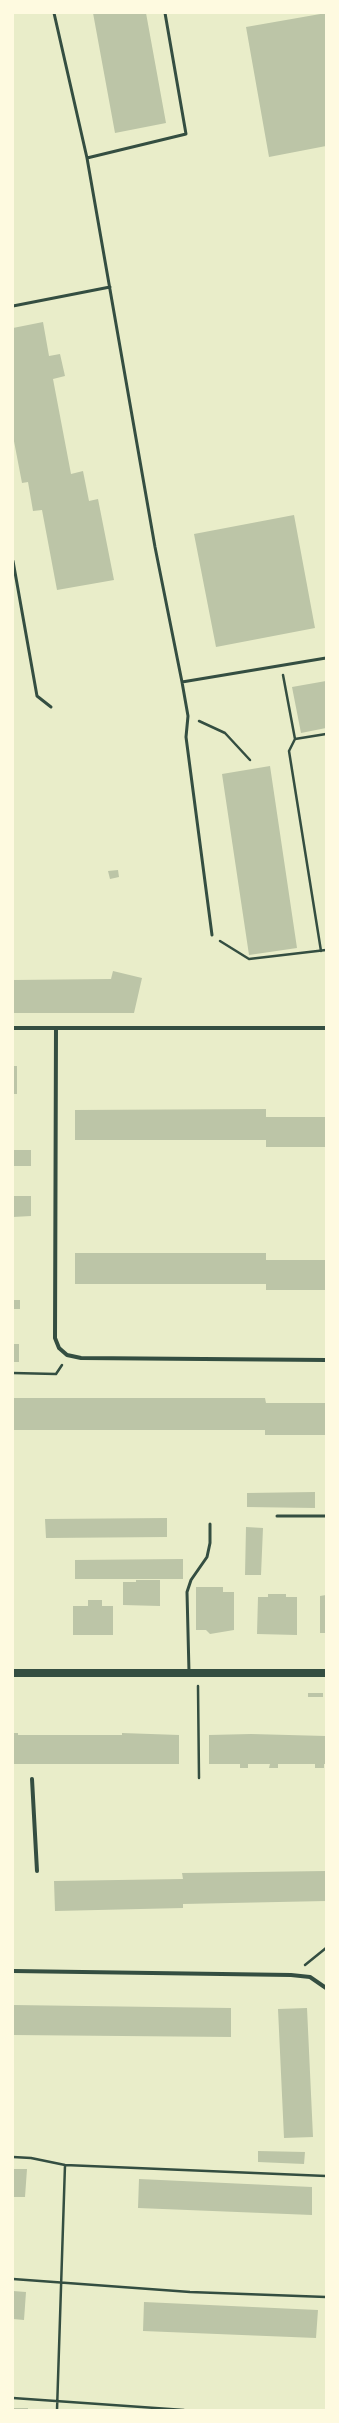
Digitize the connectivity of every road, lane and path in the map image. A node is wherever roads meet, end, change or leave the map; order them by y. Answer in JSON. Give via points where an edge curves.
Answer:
{"nodes":[{"id":1,"x":54,"y":13,"type":"edge"},
{"id":2,"x":165,"y":13,"type":"edge"},
{"id":3,"x":87,"y":158,"type":"junction"},
{"id":4,"x":110,"y":287,"type":"junction"},
{"id":5,"x":13,"y":306,"type":"edge"},
{"id":6,"x":13,"y":561,"type":"edge"},
{"id":7,"x":326,"y":658,"type":"edge"},
{"id":8,"x":281,"y":666,"type":"junction"},
{"id":9,"x":182,"y":682,"type":"junction"},
{"id":10,"x":51,"y":707,"type":"dead end"},
{"id":11,"x":188,"y":716,"type":"junction"},
{"id":12,"x":326,"y":734,"type":"edge"},
{"id":13,"x":295,"y":739,"type":"junction"},
{"id":14,"x":250,"y":760,"type":"dead end"},
{"id":15,"x":212,"y":935,"type":"joint"},
{"id":16,"x":326,"y":950,"type":"edge"},
{"id":17,"x":321,"y":951,"type":"junction"},
{"id":18,"x":13,"y":1028,"type":"edge"},
{"id":19,"x":56,"y":1028,"type":"junction"},
{"id":20,"x":326,"y":1028,"type":"edge"},
{"id":21,"x":67,"y":1355,"type":"junction"},
{"id":22,"x":326,"y":1360,"type":"edge"},
{"id":23,"x":13,"y":1374,"type":"edge"},
{"id":24,"x":278,"y":1516,"type":"dead end"},
{"id":25,"x":326,"y":1516,"type":"edge"},
{"id":26,"x":210,"y":1524,"type":"dead end"},
{"id":27,"x":189,"y":1672,"type":"junction"},
{"id":28,"x":198,"y":1672,"type":"junction"},
{"id":29,"x":13,"y":1673,"type":"edge"},
{"id":30,"x":326,"y":1673,"type":"edge"},
{"id":31,"x":199,"y":1778,"type":"dead end"},
{"id":32,"x":32,"y":1779,"type":"dead end"},
{"id":33,"x":37,"y":1872,"type":"dead end"},
{"id":34,"x":326,"y":1948,"type":"edge"},
{"id":35,"x":13,"y":1971,"type":"edge"},
{"id":36,"x":291,"y":1975,"type":"junction"},
{"id":37,"x":326,"y":1988,"type":"edge"},
{"id":38,"x":13,"y":2157,"type":"edge"},
{"id":39,"x":65,"y":2165,"type":"junction"},
{"id":40,"x":326,"y":2176,"type":"edge"},
{"id":41,"x":13,"y":2279,"type":"edge"},
{"id":42,"x":61,"y":2283,"type":"junction"},
{"id":43,"x":326,"y":2296,"type":"edge"},
{"id":44,"x":13,"y":2398,"type":"edge"},
{"id":45,"x":57,"y":2400,"type":"junction"},
{"id":46,"x":57,"y":2410,"type":"edge"},
{"id":47,"x":184,"y":2410,"type":"edge"}],
"edges":[{"from":1,"to":3,"type":"lane"},
{"from":2,"to":3,"type":"lane","via":[[186,134]]},
{"from":3,"to":4,"type":"lane"},
{"from":4,"to":5,"type":"lane"},
{"from":4,"to":9,"type":"lane","via":[[155,547]]},
{"from":6,"to":10,"type":"lane","via":[[37,696]]},
{"from":7,"to":8,"type":"lane"},
{"from":8,"to":9,"type":"lane"},
{"from":8,"to":13,"type":"path"},
{"from":9,"to":11,"type":"lane"},
{"from":11,"to":14,"type":"path","via":[[225,733]]},
{"from":11,"to":15,"type":"lane","via":[[186,737]]},
{"from":12,"to":13,"type":"path"},
{"from":13,"to":17,"type":"path","via":[[289,750]]},
{"from":15,"to":17,"type":"path","via":[[249,959]]},
{"from":16,"to":17,"type":"path"},
{"from":18,"to":19,"type":"street"},
{"from":19,"to":20,"type":"street"},
{"from":19,"to":21,"type":"street","via":[[55,1338],[59,1348]]},
{"from":21,"to":22,"type":"street","via":[[82,1358]]},
{"from":21,"to":23,"type":"path","via":[[56,1374]]},
{"from":24,"to":25,"type":"lane"},
{"from":26,"to":27,"type":"lane","via":[[207,1557],[191,1580],[187,1592]]},
{"from":27,"to":28,"type":"main road"},
{"from":27,"to":29,"type":"main road"},
{"from":28,"to":30,"type":"main road"},
{"from":28,"to":31,"type":"path"},
{"from":32,"to":33,"type":"street"},
{"from":34,"to":36,"type":"path"},
{"from":35,"to":36,"type":"street"},
{"from":36,"to":37,"type":"street","via":[[310,1977]]},
{"from":38,"to":39,"type":"path"},
{"from":39,"to":40,"type":"path"},
{"from":39,"to":42,"type":"path"},
{"from":41,"to":42,"type":"path"},
{"from":42,"to":43,"type":"path","via":[[190,2292]]},
{"from":42,"to":45,"type":"path"},
{"from":44,"to":45,"type":"path"},
{"from":45,"to":46,"type":"path"},
{"from":45,"to":47,"type":"path"}]}
